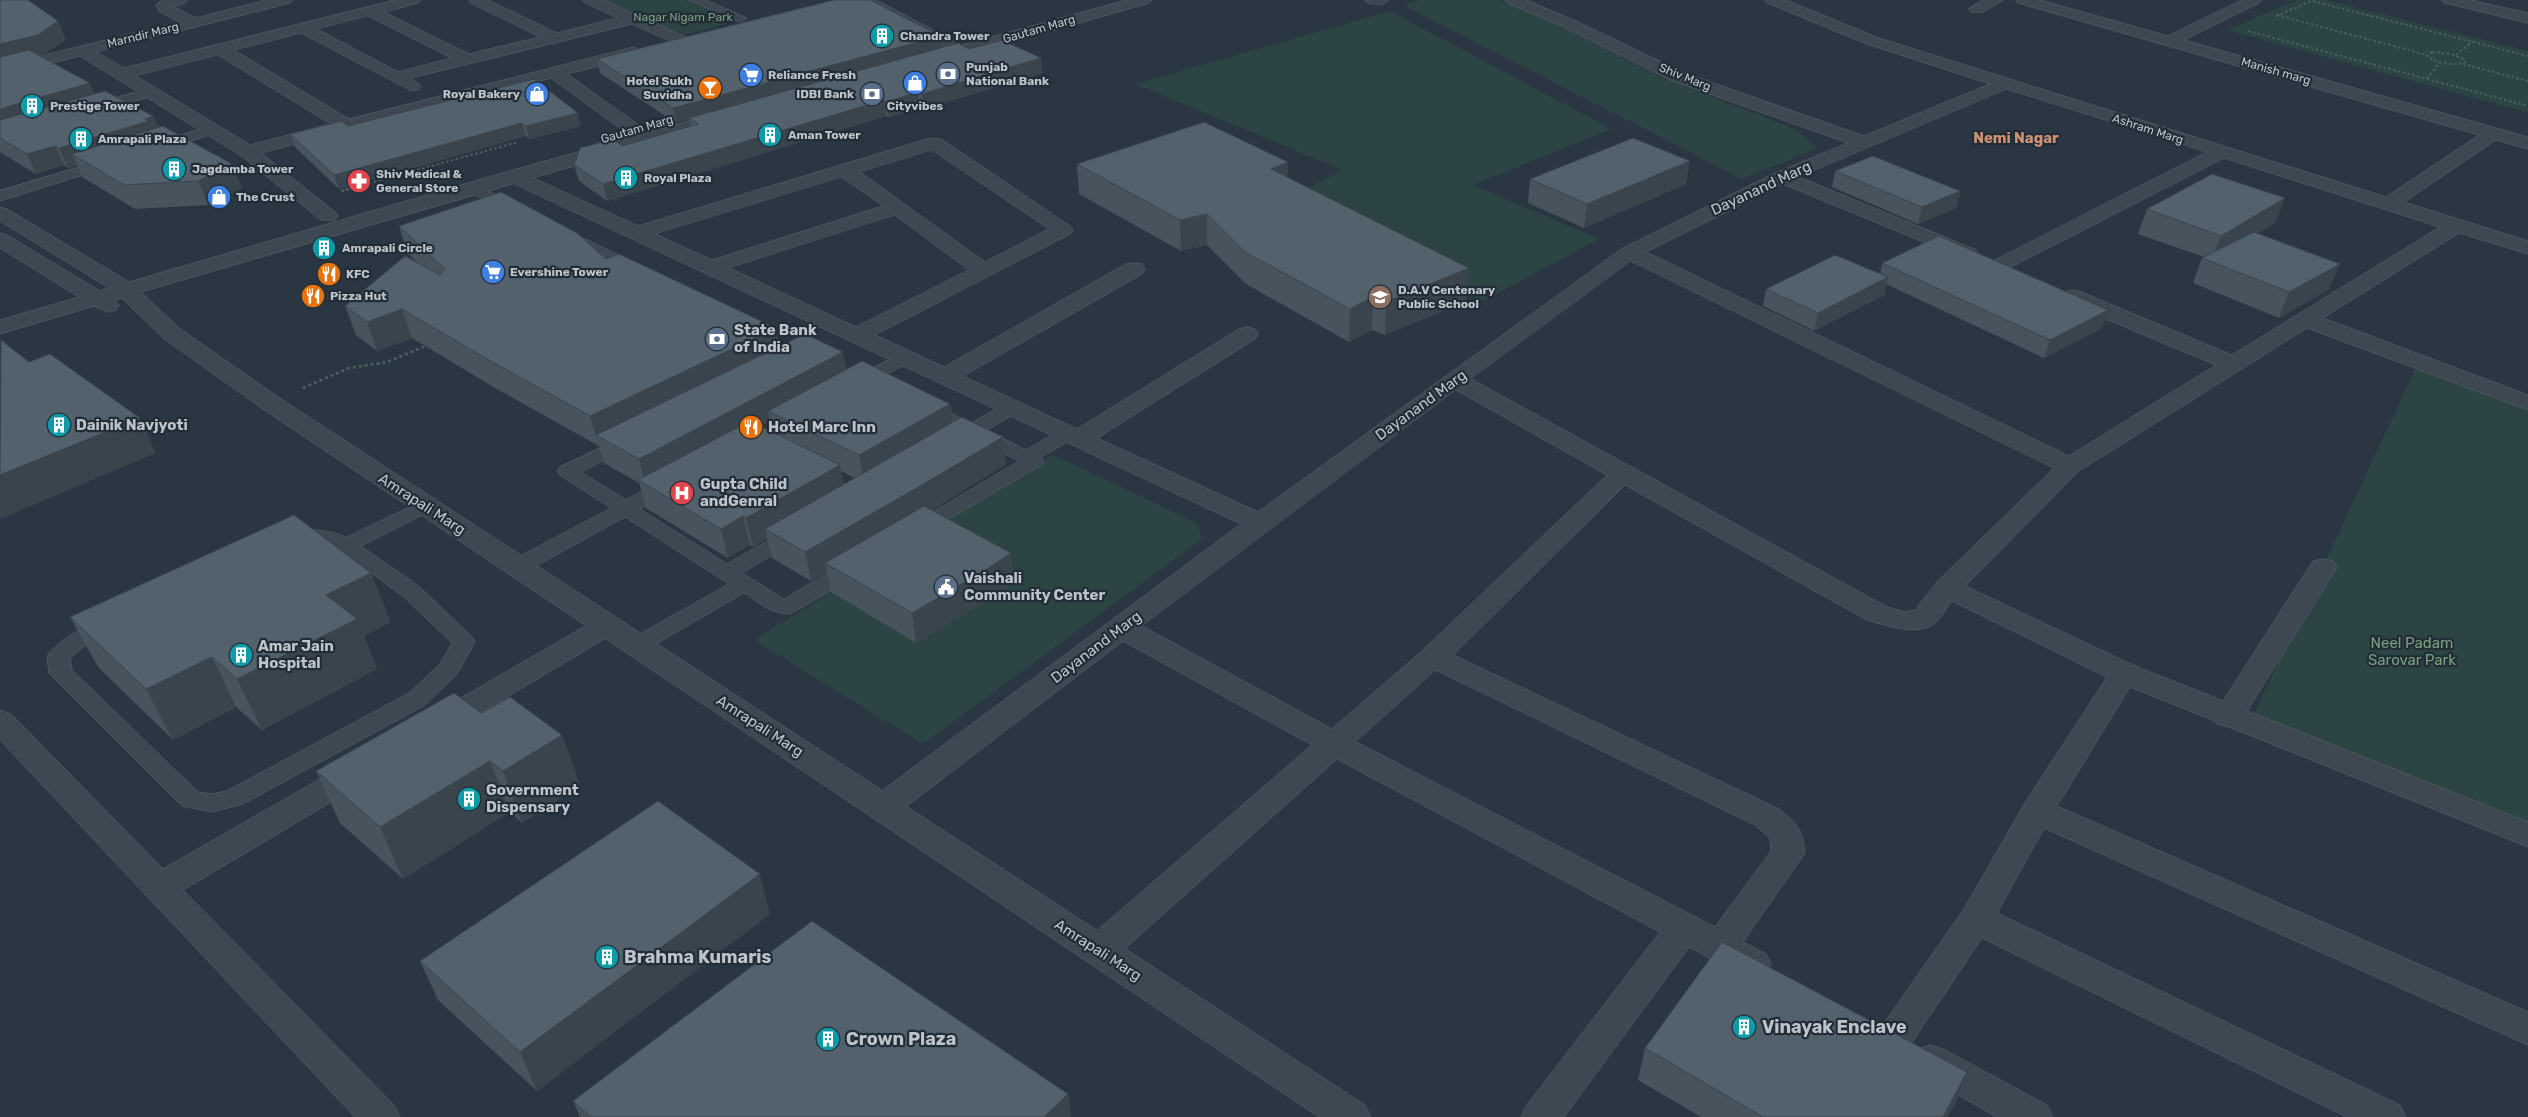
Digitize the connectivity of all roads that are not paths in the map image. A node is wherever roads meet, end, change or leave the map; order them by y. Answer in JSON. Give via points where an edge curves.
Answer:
{"nodes":[{"id":1,"x":180,"y":0,"type":"edge"},
{"id":2,"x":285,"y":0,"type":"edge"},
{"id":3,"x":412,"y":0,"type":"edge"},
{"id":4,"x":476,"y":0,"type":"edge"},
{"id":5,"x":590,"y":0,"type":"edge"},
{"id":6,"x":695,"y":0,"type":"edge"},
{"id":7,"x":864,"y":0,"type":"edge"},
{"id":8,"x":1103,"y":0,"type":"edge"},
{"id":9,"x":1144,"y":0,"type":"edge"},
{"id":10,"x":1372,"y":0,"type":"edge"},
{"id":11,"x":1381,"y":0,"type":"edge"},
{"id":12,"x":1512,"y":0,"type":"edge"},
{"id":13,"x":1772,"y":0,"type":"edge"},
{"id":14,"x":1996,"y":0,"type":"edge"},
{"id":15,"x":2023,"y":0,"type":"edge"},
{"id":16,"x":2450,"y":0,"type":"edge"},
{"id":17,"x":2248,"y":3,"type":"edge"},
{"id":18,"x":1977,"y":9,"type":"dead end"},
{"id":19,"x":370,"y":11,"type":"junction"},
{"id":20,"x":2528,"y":18,"type":"edge"},
{"id":21,"x":634,"y":19,"type":"junction"},
{"id":22,"x":748,"y":20,"type":"joint"},
{"id":23,"x":194,"y":22,"type":"junction"},
{"id":24,"x":303,"y":28,"type":"junction"},
{"id":25,"x":727,"y":28,"type":"edge"},
{"id":26,"x":699,"y":36,"type":"edge"},
{"id":27,"x":557,"y":39,"type":"junction"},
{"id":28,"x":680,"y":40,"type":"junction"},
{"id":29,"x":2170,"y":41,"type":"junction"},
{"id":30,"x":946,"y":43,"type":"junction"},
{"id":31,"x":220,"y":49,"type":"junction"},
{"id":32,"x":81,"y":50,"type":"junction"},
{"id":33,"x":466,"y":58,"type":"junction"},
{"id":34,"x":0,"y":71,"type":"edge"},
{"id":35,"x":554,"y":72,"type":"junction"},
{"id":36,"x":122,"y":74,"type":"junction"},
{"id":37,"x":396,"y":76,"type":"junction"},
{"id":38,"x":2006,"y":83,"type":"junction"},
{"id":39,"x":151,"y":92,"type":"junction"},
{"id":40,"x":436,"y":102,"type":"junction"},
{"id":41,"x":85,"y":111,"type":"edge"},
{"id":42,"x":346,"y":125,"type":"junction"},
{"id":43,"x":214,"y":129,"type":"junction"},
{"id":44,"x":634,"y":130,"type":"junction"},
{"id":45,"x":2494,"y":133,"type":"junction"},
{"id":46,"x":1863,"y":142,"type":"junction"},
{"id":47,"x":2528,"y":143,"type":"edge"},
{"id":48,"x":248,"y":151,"type":"junction"},
{"id":49,"x":141,"y":152,"type":"edge"},
{"id":50,"x":2222,"y":152,"type":"junction"},
{"id":51,"x":123,"y":158,"type":"edge"},
{"id":52,"x":845,"y":170,"type":"junction"},
{"id":53,"x":513,"y":176,"type":"junction"},
{"id":54,"x":1782,"y":177,"type":"junction"},
{"id":55,"x":473,"y":188,"type":"junction"},
{"id":56,"x":0,"y":196,"type":"edge"},
{"id":57,"x":2389,"y":204,"type":"junction"},
{"id":58,"x":898,"y":208,"type":"junction"},
{"id":59,"x":0,"y":213,"type":"edge"},
{"id":60,"x":328,"y":216,"type":"junction"},
{"id":61,"x":526,"y":216,"type":"edge"},
{"id":62,"x":2457,"y":225,"type":"junction"},
{"id":63,"x":552,"y":228,"type":"edge"},
{"id":64,"x":637,"y":234,"type":"junction"},
{"id":65,"x":0,"y":239,"type":"edge"},
{"id":66,"x":2528,"y":248,"type":"edge"},
{"id":67,"x":1630,"y":252,"type":"junction"},
{"id":68,"x":615,"y":259,"type":"edge"},
{"id":69,"x":1998,"y":266,"type":"junction"},
{"id":70,"x":709,"y":268,"type":"junction"},
{"id":71,"x":1134,"y":269,"type":"dead end"},
{"id":72,"x":983,"y":270,"type":"junction"},
{"id":73,"x":2025,"y":277,"type":"edge"},
{"id":74,"x":118,"y":284,"type":"junction"},
{"id":75,"x":2052,"y":288,"type":"edge"},
{"id":76,"x":88,"y":293,"type":"junction"},
{"id":77,"x":0,"y":310,"type":"edge"},
{"id":78,"x":2304,"y":319,"type":"junction"},
{"id":79,"x":0,"y":327,"type":"edge"},
{"id":80,"x":171,"y":334,"type":"junction"},
{"id":81,"x":1247,"y":334,"type":"dead end"},
{"id":82,"x":856,"y":336,"type":"junction"},
{"id":83,"x":904,"y":358,"type":"junction"},
{"id":84,"x":2233,"y":364,"type":"junction"},
{"id":85,"x":842,"y":366,"type":"edge"},
{"id":86,"x":944,"y":377,"type":"junction"},
{"id":87,"x":866,"y":378,"type":"junction"},
{"id":88,"x":1455,"y":380,"type":"junction"},
{"id":89,"x":884,"y":387,"type":"edge"},
{"id":90,"x":840,"y":392,"type":"edge"},
{"id":91,"x":910,"y":400,"type":"edge"},
{"id":92,"x":2528,"y":404,"type":"edge"},
{"id":93,"x":1012,"y":408,"type":"junction"},
{"id":94,"x":973,"y":430,"type":"junction"},
{"id":95,"x":645,"y":433,"type":"edge"},
{"id":96,"x":1072,"y":436,"type":"junction"},
{"id":97,"x":948,"y":445,"type":"edge"},
{"id":98,"x":1028,"y":457,"type":"junction"},
{"id":99,"x":2070,"y":466,"type":"junction"},
{"id":100,"x":1622,"y":474,"type":"junction"},
{"id":101,"x":686,"y":476,"type":"edge"},
{"id":102,"x":425,"y":506,"type":"junction"},
{"id":103,"x":625,"y":508,"type":"junction"},
{"id":104,"x":812,"y":523,"type":"edge"},
{"id":105,"x":1260,"y":523,"type":"junction"},
{"id":106,"x":901,"y":539,"type":"edge"},
{"id":107,"x":346,"y":545,"type":"junction"},
{"id":108,"x":278,"y":549,"type":"edge"},
{"id":109,"x":868,"y":559,"type":"edge"},
{"id":110,"x":518,"y":566,"type":"junction"},
{"id":111,"x":2323,"y":567,"type":"dead end"},
{"id":112,"x":735,"y":579,"type":"junction"},
{"id":113,"x":1947,"y":588,"type":"junction"},
{"id":114,"x":128,"y":617,"type":"edge"},
{"id":115,"x":606,"y":626,"type":"junction"},
{"id":116,"x":1122,"y":628,"type":"junction"},
{"id":117,"x":637,"y":645,"type":"junction"},
{"id":118,"x":1433,"y":657,"type":"junction"},
{"id":119,"x":2124,"y":673,"type":"junction"},
{"id":120,"x":2228,"y":716,"type":"junction"},
{"id":121,"x":0,"y":722,"type":"edge"},
{"id":122,"x":1333,"y":743,"type":"junction"},
{"id":123,"x":882,"y":807,"type":"junction"},
{"id":124,"x":2037,"y":811,"type":"junction"},
{"id":125,"x":2528,"y":835,"type":"edge"},
{"id":126,"x":158,"y":888,"type":"junction"},
{"id":127,"x":1976,"y":919,"type":"junction"},
{"id":128,"x":1684,"y":927,"type":"junction"},
{"id":129,"x":1721,"y":946,"type":"junction"},
{"id":130,"x":1100,"y":950,"type":"junction"},
{"id":131,"x":1781,"y":979,"type":"edge"},
{"id":132,"x":2528,"y":1029,"type":"edge"},
{"id":133,"x":2008,"y":1111,"type":"edge"},
{"id":134,"x":380,"y":1117,"type":"edge"},
{"id":135,"x":1351,"y":1117,"type":"edge"},
{"id":136,"x":1541,"y":1117,"type":"edge"},
{"id":137,"x":2386,"y":1117,"type":"edge"}],
"edges":[{"from":1,"to":23,"type":"street","via":[[164,5],[165,8]]},
{"from":2,"to":23,"type":"street","name":"Marndir Marg"},
{"from":3,"to":19,"type":"street"},
{"from":4,"to":27,"type":"street"},
{"from":5,"to":21,"type":"street"},
{"from":6,"to":22,"type":"lane"},
{"from":7,"to":30,"type":"street"},
{"from":8,"to":30,"type":"street","name":"Gautam Marg"},
{"from":9,"to":30,"type":"street","name":"Gautam Marg","via":[[915,58]]},
{"from":10,"to":11,"type":"street"},
{"from":12,"to":46,"type":"street","name":"Shiv Marg","via":[[1570,24],[1676,76]]},
{"from":13,"to":38,"type":"street","name":"Ashram Marg","via":[[1873,41]]},
{"from":14,"to":18,"type":"street"},
{"from":15,"to":29,"type":"street","name":"Manish marg"},
{"from":16,"to":20,"type":"street"},
{"from":17,"to":29,"type":"street"},
{"from":19,"to":24,"type":"street"},
{"from":19,"to":33,"type":"street"},
{"from":21,"to":27,"type":"street"},
{"from":21,"to":28,"type":"street"},
{"from":22,"to":25,"type":"street"},
{"from":23,"to":32,"type":"street","name":"Marndir Marg"},
{"from":24,"to":31,"type":"street"},
{"from":24,"to":37,"type":"street"},
{"from":26,"to":28,"type":"street"},
{"from":27,"to":33,"type":"street"},
{"from":28,"to":35,"type":"street"},
{"from":29,"to":45,"type":"street","name":"Manish marg"},
{"from":31,"to":36,"type":"street"},
{"from":31,"to":42,"type":"street"},
{"from":32,"to":34,"type":"street","name":"Marndir Marg"},
{"from":32,"to":36,"type":"street"},
{"from":33,"to":37,"type":"street"},
{"from":35,"to":40,"type":"street"},
{"from":35,"to":44,"type":"street"},
{"from":36,"to":39,"type":"street"},
{"from":37,"to":40,"type":"street"},
{"from":38,"to":46,"type":"street","name":"Dayanand Marg"},
{"from":38,"to":50,"type":"street","name":"Ashram Marg"},
{"from":39,"to":41,"type":"lane"},
{"from":39,"to":43,"type":"street"},
{"from":40,"to":42,"type":"street"},
{"from":42,"to":48,"type":"street"},
{"from":43,"to":48,"type":"street"},
{"from":43,"to":49,"type":"lane"},
{"from":44,"to":53,"type":"street","name":"Gautam Marg","via":[[738,107]]},
{"from":44,"to":60,"type":"street","name":"Gautam Marg"},
{"from":45,"to":47,"type":"street","name":"Manish marg"},
{"from":45,"to":57,"type":"street"},
{"from":46,"to":54,"type":"street","name":"Dayanand Marg"},
{"from":48,"to":60,"type":"street"},
{"from":50,"to":57,"type":"street","name":"Ashram Marg"},
{"from":50,"to":69,"type":"street"},
{"from":51,"to":56,"type":"lane"},
{"from":52,"to":58,"type":"street"},
{"from":52,"to":64,"type":"street"},
{"from":52,"to":72,"type":"street","via":[[934,143],[1063,230]]},
{"from":53,"to":55,"type":"street","name":"Gautam Marg"},
{"from":53,"to":64,"type":"street"},
{"from":54,"to":67,"type":"street","name":"Dayanand Marg"},
{"from":54,"to":69,"type":"street"},
{"from":55,"to":61,"type":"lane"},
{"from":55,"to":74,"type":"street","name":"Gautam Marg"},
{"from":57,"to":62,"type":"street","name":"Ashram Marg"},
{"from":58,"to":70,"type":"street"},
{"from":58,"to":72,"type":"street"},
{"from":59,"to":74,"type":"street"},
{"from":60,"to":74,"type":"street","name":"Gautam Marg"},
{"from":62,"to":66,"type":"street","name":"Ashram Marg"},
{"from":62,"to":78,"type":"street"},
{"from":63,"to":68,"type":"lane"},
{"from":64,"to":70,"type":"street"},
{"from":65,"to":76,"type":"street"},
{"from":67,"to":88,"type":"street","name":"Dayanand Marg"},
{"from":67,"to":99,"type":"street"},
{"from":69,"to":73,"type":"street"},
{"from":70,"to":82,"type":"street"},
{"from":71,"to":86,"type":"street"},
{"from":72,"to":82,"type":"street"},
{"from":74,"to":76,"type":"street"},
{"from":74,"to":80,"type":"street"},
{"from":75,"to":84,"type":"street"},
{"from":76,"to":77,"type":"street"},
{"from":76,"to":79,"type":"street"},
{"from":76,"to":80,"type":"street"},
{"from":78,"to":84,"type":"street"},
{"from":78,"to":92,"type":"street"},
{"from":80,"to":102,"type":"street","name":"Amrapali Marg"},
{"from":81,"to":96,"type":"street"},
{"from":82,"to":83,"type":"street"},
{"from":83,"to":86,"type":"street"},
{"from":83,"to":87,"type":"lane"},
{"from":84,"to":99,"type":"street"},
{"from":85,"to":87,"type":"lane"},
{"from":86,"to":93,"type":"street"},
{"from":87,"to":89,"type":"lane"},
{"from":87,"to":90,"type":"lane"},
{"from":88,"to":100,"type":"street"},
{"from":88,"to":105,"type":"street","name":"Dayanand Marg"},
{"from":91,"to":94,"type":"lane"},
{"from":93,"to":94,"type":"lane"},
{"from":93,"to":96,"type":"street"},
{"from":94,"to":97,"type":"lane"},
{"from":94,"to":98,"type":"lane"},
{"from":95,"to":103,"type":"lane","via":[[567,471]]},
{"from":96,"to":98,"type":"lane"},
{"from":96,"to":105,"type":"street"},
{"from":98,"to":106,"type":"lane","via":[[1034,460]]},
{"from":99,"to":113,"type":"street"},
{"from":100,"to":113,"type":"street","via":[[1877,614],[1905,622],[1924,618]]},
{"from":100,"to":118,"type":"street"},
{"from":101,"to":103,"type":"lane"},
{"from":102,"to":107,"type":"lane"},
{"from":102,"to":110,"type":"street","name":"Amrapali Marg"},
{"from":103,"to":110,"type":"lane"},
{"from":103,"to":112,"type":"lane"},
{"from":104,"to":112,"type":"lane"},
{"from":105,"to":116,"type":"street","name":"Dayanand Marg"},
{"from":107,"to":108,"type":"lane","via":[[333,536],[319,536],[303,538]]},
{"from":107,"to":114,"type":"lane","via":[[413,593],[464,642],[449,669],[417,698],[234,798],[212,804],[191,800],[61,673],[58,656],[75,642]]},
{"from":109,"to":112,"type":"lane","via":[[784,608]]},
{"from":110,"to":115,"type":"street","name":"Amrapali Marg"},
{"from":111,"to":120,"type":"street"},
{"from":112,"to":117,"type":"lane"},
{"from":113,"to":119,"type":"street"},
{"from":115,"to":117,"type":"street","name":"Amrapali Marg"},
{"from":115,"to":126,"type":"street"},
{"from":116,"to":122,"type":"street"},
{"from":116,"to":123,"type":"street","name":"Dayanand Marg"},
{"from":117,"to":123,"type":"street","name":"Amrapali Marg"},
{"from":118,"to":122,"type":"street"},
{"from":118,"to":129,"type":"street","via":[[1767,818],[1786,833],[1788,853]]},
{"from":119,"to":120,"type":"street"},
{"from":119,"to":124,"type":"street"},
{"from":120,"to":125,"type":"street"},
{"from":121,"to":126,"type":"street"},
{"from":122,"to":128,"type":"street"},
{"from":122,"to":130,"type":"street"},
{"from":123,"to":130,"type":"street","name":"Amrapali Marg"},
{"from":124,"to":127,"type":"street"},
{"from":124,"to":132,"type":"street"},
{"from":126,"to":134,"type":"street"},
{"from":127,"to":133,"type":"street","via":[[1880,1033]]},
{"from":127,"to":137,"type":"street"},
{"from":128,"to":129,"type":"street"},
{"from":128,"to":136,"type":"street"},
{"from":129,"to":131,"type":"street"},
{"from":130,"to":135,"type":"street","name":"Amrapali Marg"}]}
